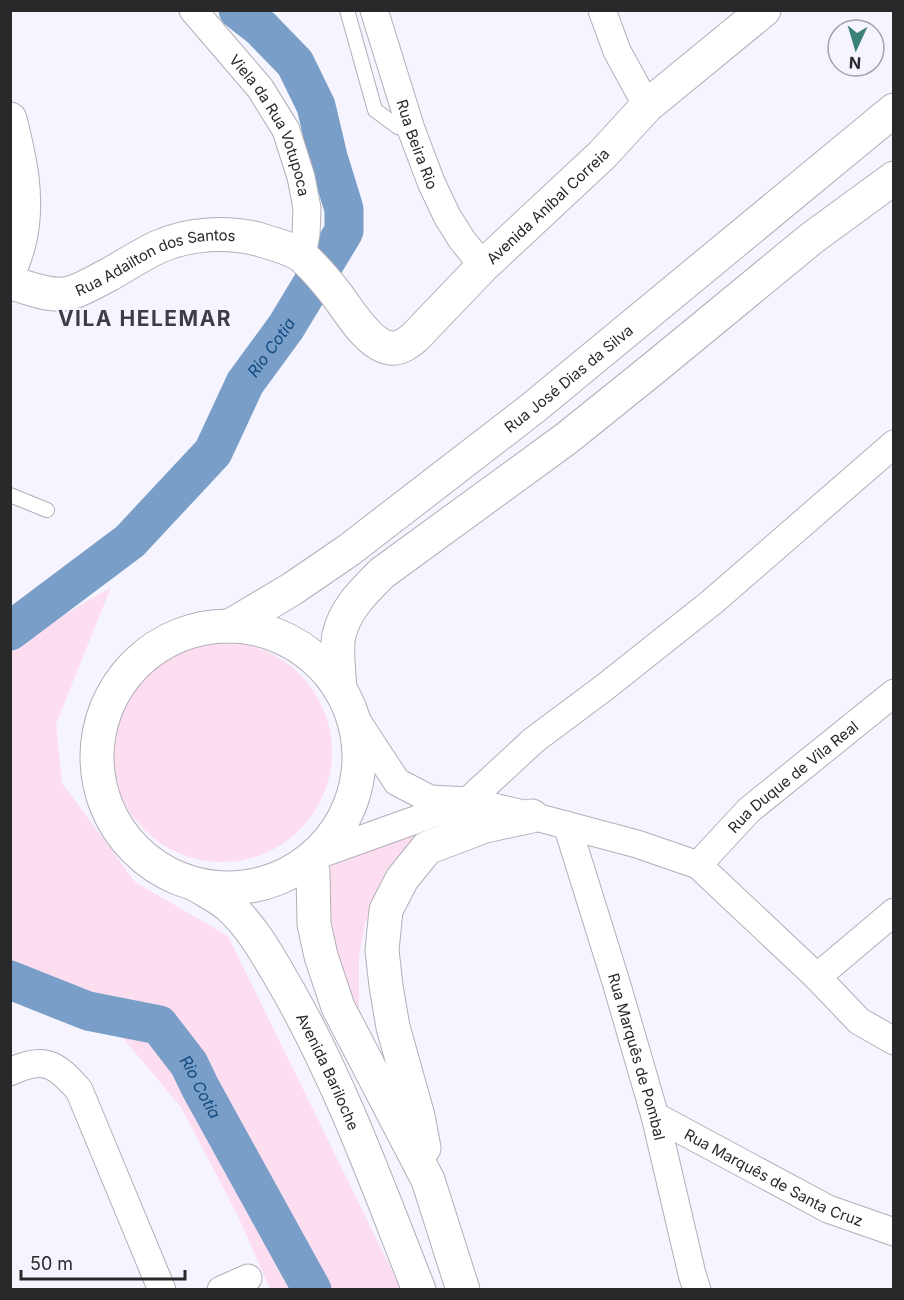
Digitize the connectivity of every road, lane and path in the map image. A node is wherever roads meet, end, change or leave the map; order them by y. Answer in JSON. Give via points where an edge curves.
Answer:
{"nodes":[{"id":1,"x":194,"y":10,"type":"edge"},
{"id":2,"x":347,"y":10,"type":"edge"},
{"id":3,"x":374,"y":10,"type":"edge"},
{"id":4,"x":602,"y":10,"type":"edge"},
{"id":5,"x":764,"y":10,"type":"edge"},
{"id":6,"x":647,"y":106,"type":"junction"},
{"id":7,"x":894,"y":110,"type":"edge"},
{"id":8,"x":10,"y":119,"type":"edge"},
{"id":9,"x":411,"y":129,"type":"junction"},
{"id":10,"x":894,"y":178,"type":"edge"},
{"id":11,"x":302,"y":256,"type":"junction"},
{"id":12,"x":483,"y":266,"type":"junction"},
{"id":13,"x":10,"y":270,"type":"edge"},
{"id":14,"x":10,"y":283,"type":"edge"},
{"id":15,"x":894,"y":444,"type":"edge"},
{"id":16,"x":10,"y":495,"type":"edge"},
{"id":17,"x":47,"y":510,"type":"dead end"},
{"id":18,"x":230,"y":626,"type":"junction"},
{"id":19,"x":894,"y":693,"type":"edge"},
{"id":20,"x":345,"y":700,"type":"junction"},
{"id":21,"x":468,"y":801,"type":"junction"},
{"id":22,"x":532,"y":816,"type":"junction"},
{"id":23,"x":567,"y":825,"type":"junction"},
{"id":24,"x":313,"y":858,"type":"junction"},
{"id":25,"x":698,"y":865,"type":"junction"},
{"id":26,"x":194,"y":884,"type":"junction"},
{"id":27,"x":894,"y":912,"type":"edge"},
{"id":28,"x":816,"y":977,"type":"junction"},
{"id":29,"x":894,"y":1041,"type":"edge"},
{"id":30,"x":10,"y":1072,"type":"edge"},
{"id":31,"x":655,"y":1116,"type":"junction"},
{"id":32,"x":429,"y":1180,"type":"junction"},
{"id":33,"x":894,"y":1232,"type":"edge"},
{"id":34,"x":248,"y":1278,"type":"dead end"},
{"id":35,"x":162,"y":1290,"type":"edge"},
{"id":36,"x":221,"y":1290,"type":"edge"},
{"id":37,"x":419,"y":1290,"type":"edge"},
{"id":38,"x":463,"y":1290,"type":"edge"},
{"id":39,"x":697,"y":1290,"type":"edge"}],
"edges":[{"from":1,"to":11,"type":"street","name":"Viela da Rua Votupoca","via":[[260,88],[286,130],[307,208]]},
{"from":2,"to":9,"type":"lane","via":[[375,110],[398,127]]},
{"from":3,"to":9,"type":"street","name":"Rua Beira Rio"},
{"from":4,"to":6,"type":"street","via":[[617,51]]},
{"from":5,"to":6,"type":"main road","name":"Avenida Aníbal Correia"},
{"from":6,"to":12,"type":"main road","name":"Avenida Aníbal Correia","via":[[602,155]]},
{"from":7,"to":18,"type":"main road","name":"Rua José Dias da Silva","via":[[533,408],[349,550]]},
{"from":8,"to":13,"type":"main road","via":[[22,167],[25,204]]},
{"from":9,"to":12,"type":"street","name":"Rua Beira Rio","via":[[447,216]]},
{"from":10,"to":20,"type":"main road","via":[[812,238],[567,438],[382,573],[358,597],[338,637]]},
{"from":11,"to":12,"type":"main road","name":"Avenida Aníbal Correia","via":[[358,325],[388,348],[406,345]]},
{"from":11,"to":14,"type":"main road","name":"Rua Adailton dos Santos","via":[[247,236],[189,237],[159,247],[66,294]]},
{"from":15,"to":21,"type":"street","via":[[712,602],[534,740]]},
{"from":16,"to":17,"type":"lane"},
{"from":18,"to":20,"type":"main road","via":[[262,631],[293,643],[319,663]]},
{"from":18,"to":26,"type":"main road","via":[[198,629],[169,640],[142,657],[105,708],[97,739],[101,790],[118,829],[138,853],[164,872]]},
{"from":19,"to":25,"type":"street","name":"Rua Duque de Vila Real","via":[[749,810]]},
{"from":20,"to":21,"type":"street","via":[[397,782],[430,799]]},
{"from":20,"to":24,"type":"main road","via":[[359,749],[358,779],[344,817]]},
{"from":21,"to":22,"type":"street"},
{"from":21,"to":24,"type":"street"},
{"from":22,"to":23,"type":"street"},
{"from":22,"to":32,"type":"main road","via":[[485,826],[427,848],[402,879],[386,910],[382,950],[386,986],[393,1027],[418,1116]]},
{"from":23,"to":25,"type":"street"},
{"from":23,"to":31,"type":"street","name":"Rua Marquês de Pombal"},
{"from":24,"to":26,"type":"main road","via":[[277,878],[236,888]]},
{"from":24,"to":32,"type":"main road","via":[[314,924],[338,1007]]},
{"from":25,"to":28,"type":"street"},
{"from":26,"to":37,"type":"main road","name":"Avenida Bariloche","via":[[228,905],[253,933],[278,972],[310,1030],[358,1137]]},
{"from":27,"to":28,"type":"street"},
{"from":28,"to":29,"type":"street","via":[[859,1021]]},
{"from":30,"to":35,"type":"street","via":[[26,1065],[55,1066],[79,1090]]},
{"from":31,"to":33,"type":"street","name":"Rua Marquês de Santa Cruz","via":[[828,1209]]},
{"from":31,"to":39,"type":"street","name":"Rua Marquês de Pombal"},
{"from":32,"to":38,"type":"main road"},
{"from":34,"to":36,"type":"street"}]}
